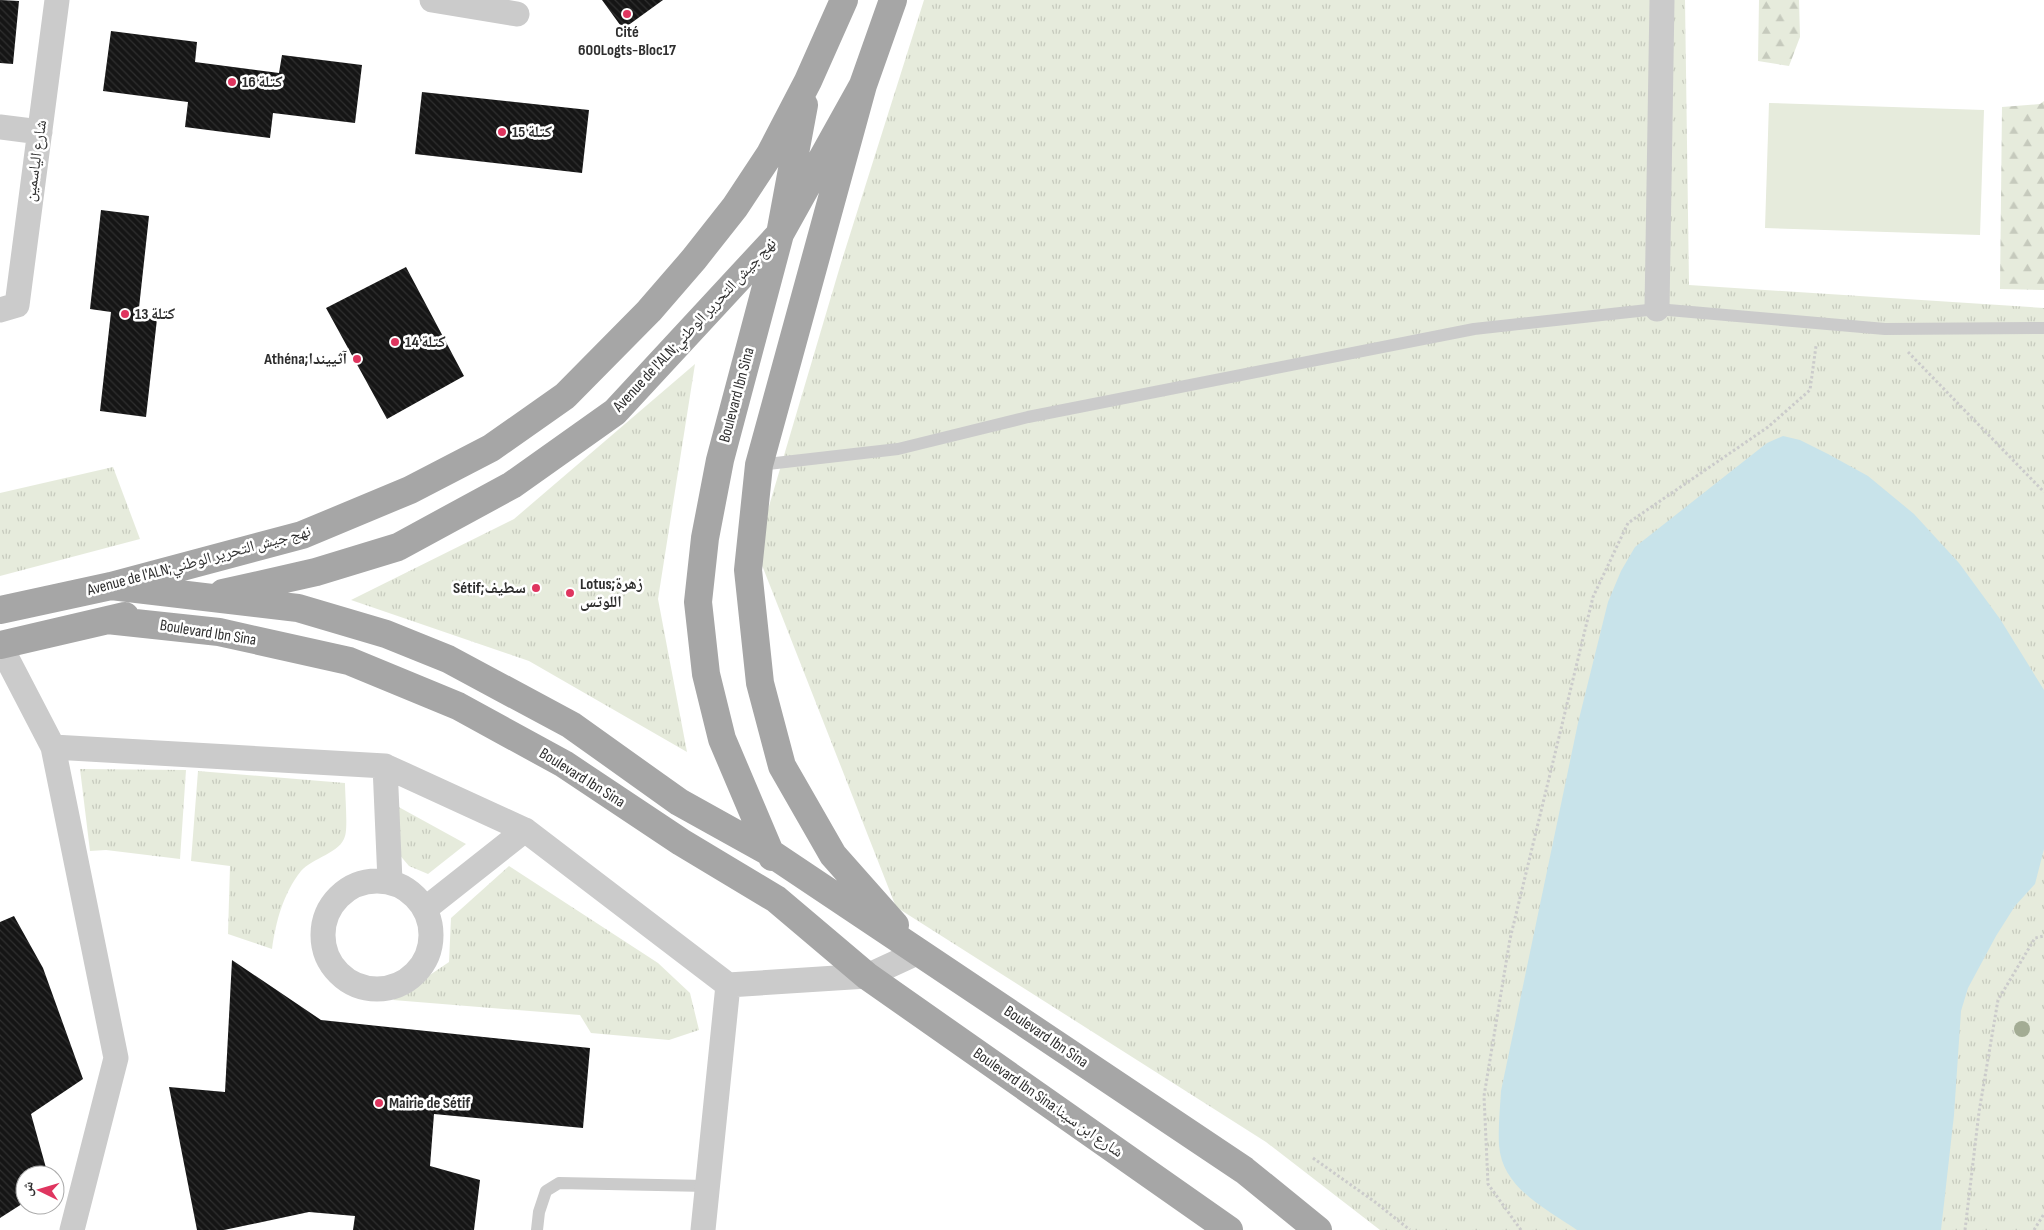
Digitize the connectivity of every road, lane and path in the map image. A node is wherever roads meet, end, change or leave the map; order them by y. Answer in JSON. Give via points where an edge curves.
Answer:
{"nodes":[{"id":1,"x":58,"y":0,"type":"edge"},
{"id":2,"x":432,"y":0,"type":"edge"},
{"id":3,"x":844,"y":0,"type":"edge"},
{"id":4,"x":893,"y":0,"type":"edge"},
{"id":5,"x":1662,"y":0,"type":"edge"},
{"id":6,"x":517,"y":14,"type":"dead end"},
{"id":7,"x":808,"y":81,"type":"junction"},
{"id":8,"x":863,"y":85,"type":"junction"},
{"id":9,"x":0,"y":127,"type":"edge"},
{"id":10,"x":40,"y":132,"type":"junction"},
{"id":11,"x":780,"y":234,"type":"junction"},
{"id":12,"x":1657,"y":309,"type":"junction"},
{"id":13,"x":0,"y":310,"type":"edge"},
{"id":14,"x":1819,"y":323,"type":"junction"},
{"id":15,"x":2044,"y":328,"type":"edge"},
{"id":16,"x":1885,"y":329,"type":"junction"},
{"id":17,"x":759,"y":465,"type":"junction"},
{"id":18,"x":2044,"y":492,"type":"edge"},
{"id":19,"x":111,"y":586,"type":"junction"},
{"id":20,"x":201,"y":598,"type":"junction"},
{"id":21,"x":0,"y":610,"type":"edge"},
{"id":22,"x":107,"y":620,"type":"junction"},
{"id":23,"x":0,"y":645,"type":"edge"},
{"id":24,"x":53,"y":747,"type":"junction"},
{"id":25,"x":385,"y":766,"type":"junction"},
{"id":26,"x":525,"y":830,"type":"junction"},
{"id":27,"x":769,"y":852,"type":"junction"},
{"id":28,"x":390,"y":881,"type":"junction"},
{"id":29,"x":425,"y":909,"type":"junction"},
{"id":30,"x":2044,"y":936,"type":"edge"},
{"id":31,"x":919,"y":952,"type":"junction"},
{"id":32,"x":867,"y":976,"type":"junction"},
{"id":33,"x":728,"y":984,"type":"junction"},
{"id":34,"x":1313,"y":1158,"type":"dead end"},
{"id":35,"x":707,"y":1186,"type":"junction"},
{"id":36,"x":2044,"y":1214,"type":"edge"},
{"id":37,"x":72,"y":1230,"type":"edge"},
{"id":38,"x":537,"y":1230,"type":"edge"},
{"id":39,"x":703,"y":1230,"type":"edge"},
{"id":40,"x":1229,"y":1230,"type":"edge"},
{"id":41,"x":1318,"y":1230,"type":"edge"},
{"id":42,"x":1410,"y":1230,"type":"edge"},
{"id":43,"x":1521,"y":1230,"type":"edge"},
{"id":44,"x":1965,"y":1230,"type":"edge"},
{"id":45,"x":2034,"y":1230,"type":"edge"}],
"edges":[{"from":1,"to":10,"type":"street","name":"شارع الياسمين"},
{"from":2,"to":6,"type":"street"},
{"from":3,"to":7,"type":"main road"},
{"from":4,"to":8,"type":"main road"},
{"from":5,"to":12,"type":"street"},
{"from":7,"to":11,"type":"main road","name":"Boulevard Ibn Sina"},
{"from":7,"to":19,"type":"main road","name":"Avenue de l'ALN;نهج جيش التحرير الوطني","via":[[770,154],[735,207],[649,311],[565,396],[490,448],[410,490],[302,536]]},
{"from":8,"to":11,"type":"main road"},
{"from":8,"to":17,"type":"main road"},
{"from":9,"to":10,"type":"street"},
{"from":10,"to":13,"type":"street","name":"شارع الياسمين","via":[[17,305]]},
{"from":11,"to":20,"type":"main road","name":"Avenue de l'ALN;نهج جيش التحرير الوطني","via":[[615,412],[512,485],[398,547],[316,572]]},
{"from":11,"to":27,"type":"main road","name":"Boulevard Ibn Sina","via":[[720,460],[705,538],[698,602],[706,674],[722,739]]},
{"from":12,"to":14,"type":"lane"},
{"from":12,"to":17,"type":"lane","via":[[1474,328],[1028,417],[898,449]]},
{"from":14,"to":16,"type":"lane"},
{"from":14,"to":43,"type":"path","via":[[1810,390],[1768,427],[1628,524],[1593,597],[1510,939],[1484,1096],[1488,1184]]},
{"from":15,"to":16,"type":"lane"},
{"from":16,"to":18,"type":"path"},
{"from":17,"to":31,"type":"main road","via":[[748,570],[760,683],[782,766],[833,855]]},
{"from":19,"to":20,"type":"main road","name":"Boulevard Ibn Sina"},
{"from":19,"to":21,"type":"main road","name":"Avenue de l'ALN;نهج جيش التحرير الوطني"},
{"from":20,"to":22,"type":"main road","name":"Avenue de l'ALN;نهج جيش التحرير الوطني"},
{"from":20,"to":27,"type":"main road","name":"Boulevard Ibn Sina","via":[[298,608],[386,634],[448,659],[572,725],[679,802]]},
{"from":22,"to":23,"type":"main road","name":"Avenue de l'ALN;نهج جيش التحرير الوطني"},
{"from":22,"to":32,"type":"main road","name":"Boulevard Ibn Sina","via":[[219,632],[349,661],[458,706],[564,764],[681,842],[776,899]]},
{"from":23,"to":24,"type":"street"},
{"from":24,"to":25,"type":"street"},
{"from":24,"to":37,"type":"street","via":[[116,1058]]},
{"from":25,"to":26,"type":"street"},
{"from":25,"to":28,"type":"street"},
{"from":26,"to":29,"type":"street"},
{"from":26,"to":33,"type":"street"},
{"from":27,"to":31,"type":"main road","name":"Boulevard Ibn Sina"},
{"from":27,"to":32,"type":"main road","name":"Boulevard Ibn Sina","via":[[826,931]]},
{"from":28,"to":29,"type":"street","via":[[416,896]]},
{"from":28,"to":29,"type":"street","via":[[371,880],[353,885],[338,896],[328,911],[322,929],[323,947],[330,964],[343,978],[359,987],[378,990],[396,986],[412,977],[424,962],[431,945],[431,926]]},
{"from":30,"to":44,"type":"path","via":[[2035,938],[1998,1000],[1979,1112]]},
{"from":31,"to":32,"type":"street"},
{"from":31,"to":41,"type":"main road","name":"Boulevard Ibn Sina","via":[[1244,1170]]},
{"from":32,"to":33,"type":"street"},
{"from":32,"to":40,"type":"main road","name":"Boulevard Ibn Sina:شارع ابن سينا"},
{"from":33,"to":35,"type":"street"},
{"from":34,"to":42,"type":"path"},
{"from":35,"to":38,"type":"lane","via":[[559,1183],[546,1191]]},
{"from":35,"to":39,"type":"street"},
{"from":36,"to":45,"type":"path"}]}
